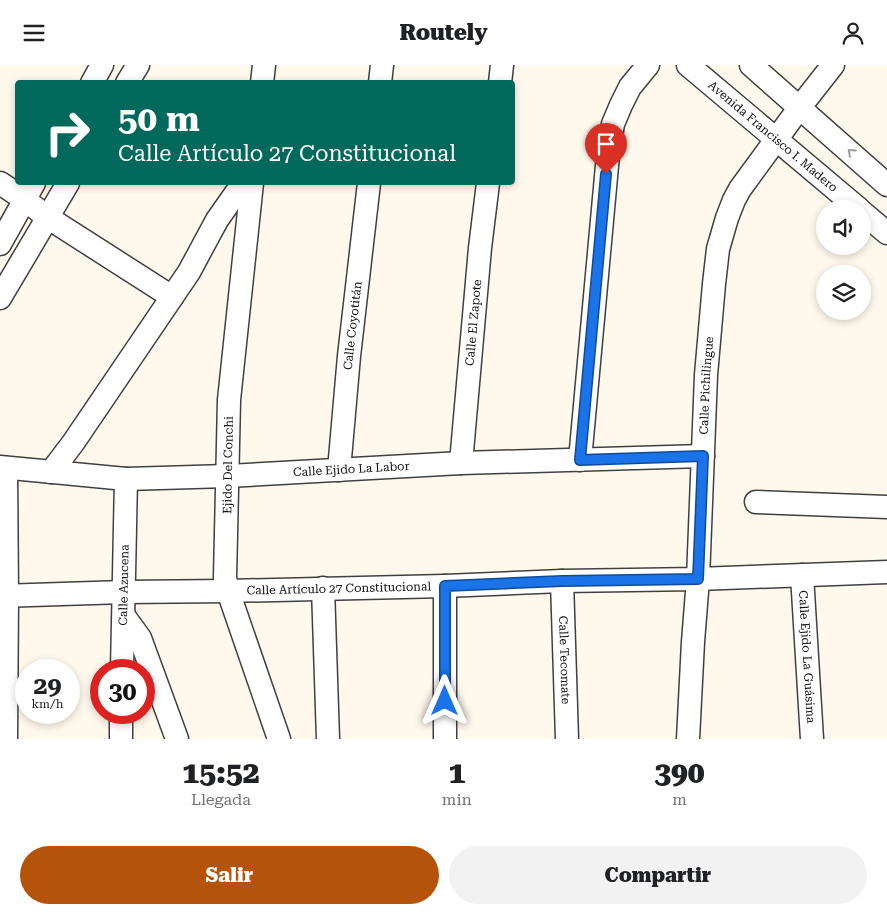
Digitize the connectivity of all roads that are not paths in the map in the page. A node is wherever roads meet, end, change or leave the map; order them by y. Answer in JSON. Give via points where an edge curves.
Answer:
{"nodes":[{"id":1,"x":102,"y":65,"type":"edge"},
{"id":2,"x":138,"y":65,"type":"edge"},
{"id":3,"x":264,"y":65,"type":"edge"},
{"id":4,"x":382,"y":65,"type":"edge"},
{"id":5,"x":502,"y":65,"type":"edge"},
{"id":6,"x":648,"y":65,"type":"edge"},
{"id":7,"x":688,"y":65,"type":"edge"},
{"id":8,"x":751,"y":65,"type":"edge"},
{"id":9,"x":833,"y":65,"type":"edge"},
{"id":10,"x":94,"y":80,"type":"edge"},
{"id":11,"x":129,"y":80,"type":"edge"},
{"id":12,"x":262,"y":80,"type":"edge"},
{"id":13,"x":380,"y":80,"type":"edge"},
{"id":14,"x":500,"y":80,"type":"edge"},
{"id":15,"x":800,"y":107,"type":"junction"},
{"id":16,"x":776,"y":140,"type":"junction"},
{"id":17,"x":0,"y":183,"type":"edge"},
{"id":18,"x":67,"y":185,"type":"edge"},
{"id":19,"x":242,"y":185,"type":"edge"},
{"id":20,"x":252,"y":185,"type":"edge"},
{"id":21,"x":369,"y":185,"type":"edge"},
{"id":22,"x":488,"y":185,"type":"edge"},
{"id":23,"x":887,"y":185,"type":"edge"},
{"id":24,"x":29,"y":191,"type":"edge"},
{"id":25,"x":848,"y":200,"type":"edge"},
{"id":26,"x":47,"y":217,"type":"junction"},
{"id":27,"x":871,"y":220,"type":"edge"},
{"id":28,"x":887,"y":233,"type":"edge"},
{"id":29,"x":0,"y":244,"type":"edge"},
{"id":30,"x":172,"y":297,"type":"junction"},
{"id":31,"x":0,"y":298,"type":"edge"},
{"id":32,"x":703,"y":456,"type":"junction"},
{"id":33,"x":580,"y":460,"type":"junction"},
{"id":34,"x":461,"y":463,"type":"junction"},
{"id":35,"x":3,"y":467,"type":"edge"},
{"id":36,"x":339,"y":470,"type":"junction"},
{"id":37,"x":51,"y":472,"type":"junction"},
{"id":38,"x":228,"y":476,"type":"junction"},
{"id":39,"x":126,"y":479,"type":"junction"},
{"id":40,"x":756,"y":502,"type":"dead end"},
{"id":41,"x":887,"y":507,"type":"edge"},
{"id":42,"x":887,"y":572,"type":"edge"},
{"id":43,"x":802,"y":575,"type":"junction"},
{"id":44,"x":698,"y":579,"type":"junction"},
{"id":45,"x":562,"y":581,"type":"junction"},
{"id":46,"x":445,"y":586,"type":"junction"},
{"id":47,"x":323,"y":588,"type":"junction"},
{"id":48,"x":228,"y":591,"type":"junction"},
{"id":49,"x":124,"y":592,"type":"junction"},
{"id":50,"x":4,"y":596,"type":"edge"},
{"id":51,"x":124,"y":616,"type":"junction"},
{"id":52,"x":122,"y":659,"type":"edge"},
{"id":53,"x":121,"y":724,"type":"edge"},
{"id":54,"x":6,"y":739,"type":"edge"},
{"id":55,"x":122,"y":739,"type":"edge"},
{"id":56,"x":178,"y":739,"type":"edge"},
{"id":57,"x":279,"y":739,"type":"edge"},
{"id":58,"x":328,"y":739,"type":"edge"},
{"id":59,"x":445,"y":739,"type":"edge"},
{"id":60,"x":567,"y":739,"type":"edge"},
{"id":61,"x":688,"y":739,"type":"edge"},
{"id":62,"x":812,"y":739,"type":"edge"}],
"edges":[{"from":1,"to":10,"type":"street"},
{"from":2,"to":11,"type":"street"},
{"from":3,"to":12,"type":"street"},
{"from":4,"to":13,"type":"street"},
{"from":5,"to":14,"type":"street"},
{"from":6,"to":33,"type":"street","via":[[630,87],[613,124]]},
{"from":7,"to":16,"type":"street","name":"Avenida Francisco I. Madero"},
{"from":8,"to":15,"type":"street"},
{"from":9,"to":15,"type":"street","name":"Calle Pichilingue"},
{"from":15,"to":16,"type":"street","name":"Calle Pichilingue"},
{"from":23,"to":15,"type":"street","one_way":true},
{"from":16,"to":25,"type":"street","name":"Avenida Francisco I. Madero"},
{"from":16,"to":32,"type":"street","name":"Calle Pichilingue","via":[[734,200],[718,249],[706,375]]},
{"from":17,"to":24,"type":"street"},
{"from":18,"to":26,"type":"street"},
{"from":19,"to":30,"type":"street"},
{"from":20,"to":38,"type":"street","name":"Ejido Del Conchi","via":[[229,400]]},
{"from":21,"to":36,"type":"street","name":"Calle Coyotitán"},
{"from":22,"to":34,"type":"street","name":"Calle El Zapote"},
{"from":24,"to":26,"type":"street"},
{"from":24,"to":29,"type":"street"},
{"from":26,"to":30,"type":"street"},
{"from":26,"to":31,"type":"street"},
{"from":27,"to":28,"type":"street"},
{"from":30,"to":37,"type":"street"},
{"from":32,"to":33,"type":"street","name":"Calle Ejido La Labor"},
{"from":32,"to":44,"type":"street","name":"Calle Pichilingue"},
{"from":33,"to":34,"type":"street","name":"Calle Ejido La Labor"},
{"from":34,"to":36,"type":"street","name":"Calle Ejido La Labor"},
{"from":35,"to":37,"type":"street","name":"Calle Ejido La Labor"},
{"from":35,"to":50,"type":"street"},
{"from":36,"to":38,"type":"street","name":"Calle Ejido La Labor"},
{"from":37,"to":39,"type":"street","name":"Calle Ejido La Labor"},
{"from":38,"to":39,"type":"street","name":"Calle Ejido La Labor"},
{"from":38,"to":48,"type":"street","name":"Ejido Del Conchi","via":[[225,578]]},
{"from":39,"to":49,"type":"street","name":"Calle Azucena"},
{"from":40,"to":41,"type":"street"},
{"from":42,"to":43,"type":"street","name":"Calle Artículo 27 Constitucional"},
{"from":43,"to":44,"type":"street","name":"Calle Artículo 27 Constitucional"},
{"from":43,"to":62,"type":"street","name":"Calle Ejido La Guásima"},
{"from":44,"to":45,"type":"street","name":"Calle Artículo 27 Constitucional"},
{"from":44,"to":61,"type":"street","name":"Calle Pichilingue"},
{"from":45,"to":46,"type":"street","name":"Calle Artículo 27 Constitucional"},
{"from":45,"to":60,"type":"street","name":"Calle Tecomate"},
{"from":46,"to":47,"type":"street","name":"Calle Artículo 27 Constitucional"},
{"from":46,"to":59,"type":"street"},
{"from":47,"to":48,"type":"street","name":"Calle Artículo 27 Constitucional"},
{"from":47,"to":58,"type":"street"},
{"from":48,"to":49,"type":"street","name":"Calle Artículo 27 Constitucional"},
{"from":48,"to":57,"type":"street","name":"Ejido Del Conchi"},
{"from":49,"to":50,"type":"street","name":"Calle Artículo 27 Constitucional"},
{"from":49,"to":51,"type":"street","name":"Calle Azucena"},
{"from":50,"to":54,"type":"street"},
{"from":51,"to":52,"type":"street"},
{"from":51,"to":56,"type":"street","name":"Calle Azucena","via":[[140,638]]},
{"from":53,"to":55,"type":"street"}]}
